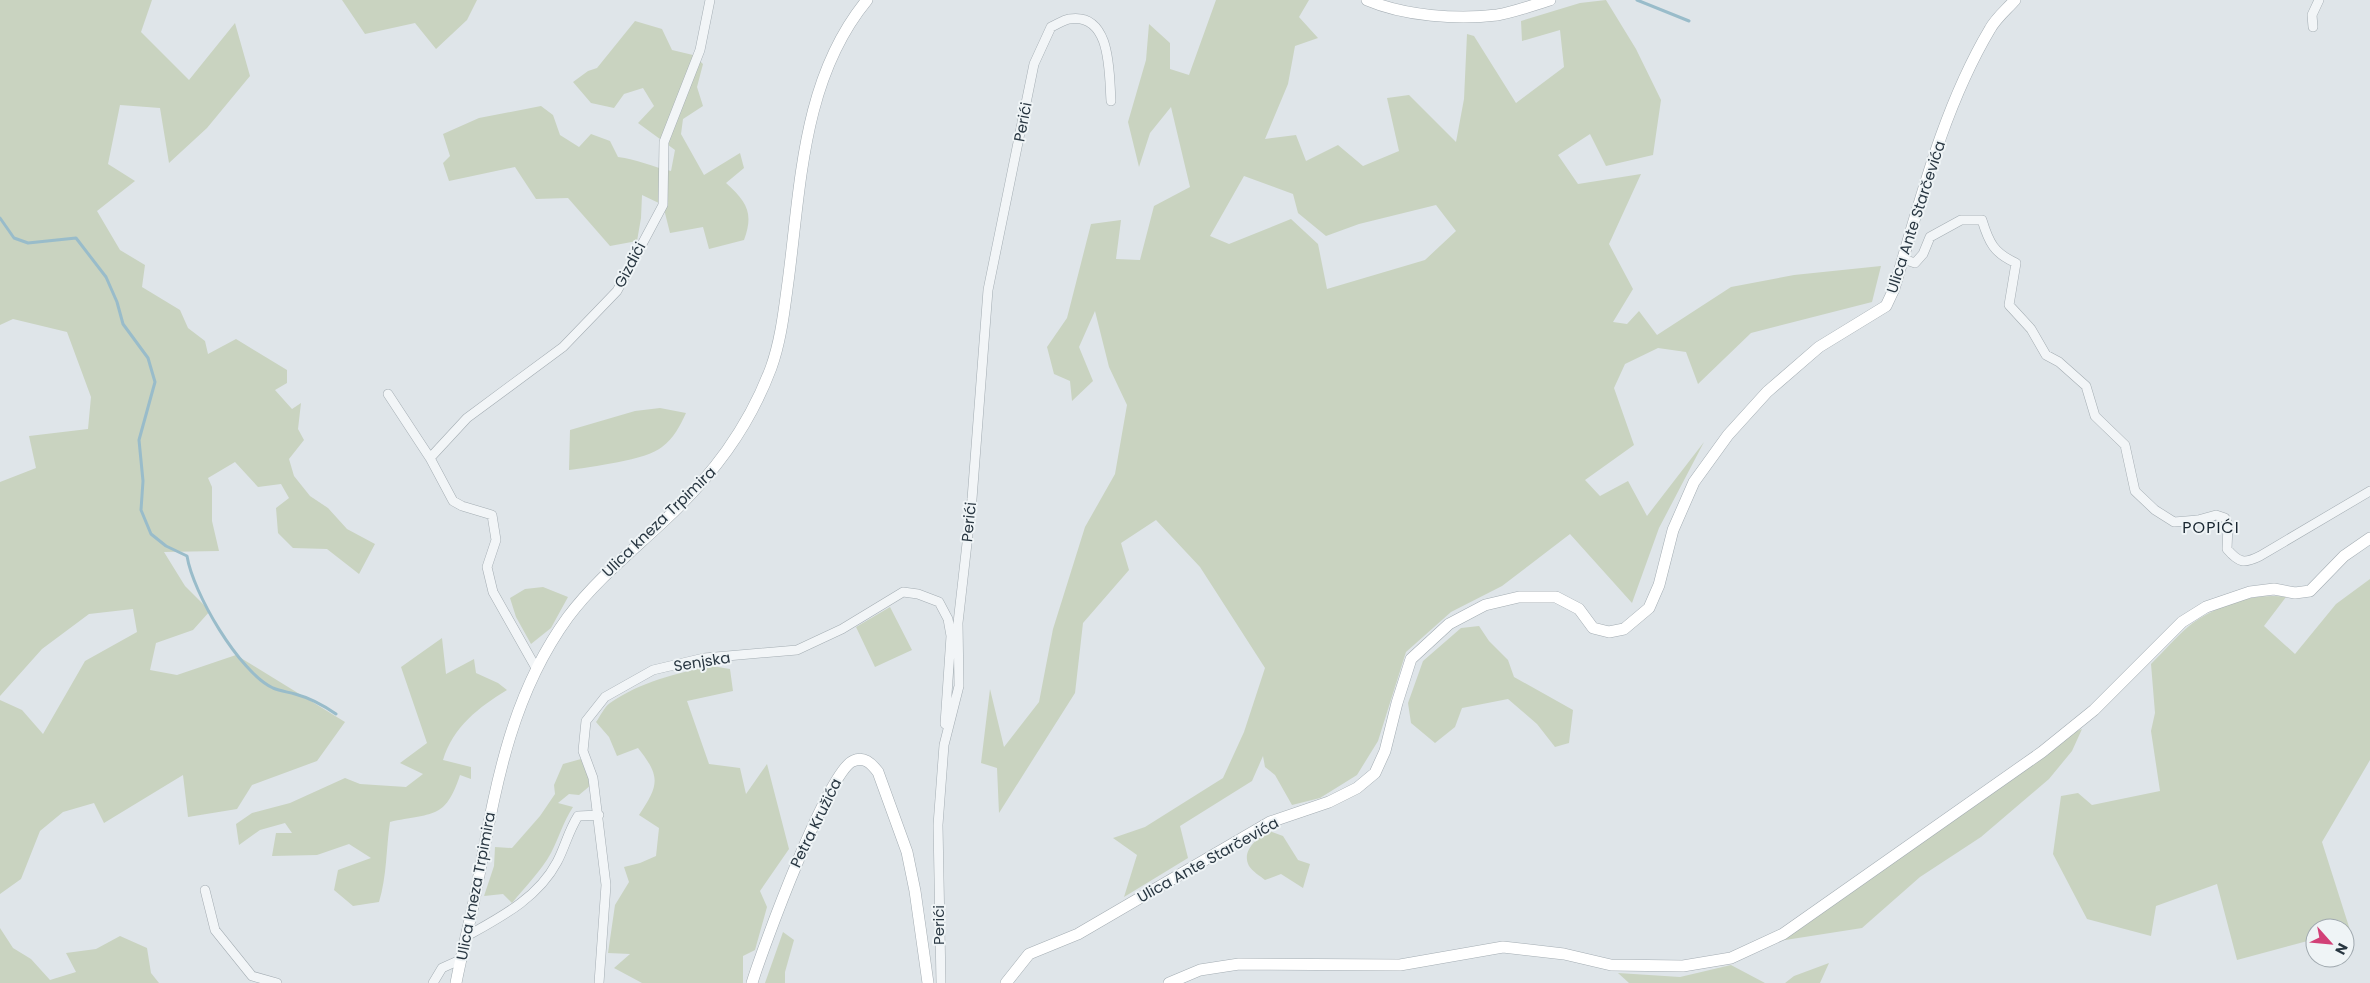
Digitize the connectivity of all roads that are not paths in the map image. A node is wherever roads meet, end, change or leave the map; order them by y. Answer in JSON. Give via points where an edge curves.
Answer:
{"nodes":[{"id":1,"x":710,"y":0,"type":"edge"},
{"id":2,"x":868,"y":0,"type":"edge"},
{"id":3,"x":1367,"y":0,"type":"edge"},
{"id":4,"x":1550,"y":0,"type":"edge"},
{"id":5,"x":2015,"y":0,"type":"edge"},
{"id":6,"x":2319,"y":0,"type":"edge"},
{"id":7,"x":2313,"y":27,"type":"dead end"},
{"id":8,"x":1112,"y":101,"type":"dead end"},
{"id":9,"x":1903,"y":260,"type":"junction"},
{"id":10,"x":388,"y":394,"type":"dead end"},
{"id":11,"x":430,"y":458,"type":"junction"},
{"id":12,"x":2370,"y":491,"type":"edge"},
{"id":13,"x":2370,"y":538,"type":"edge"},
{"id":14,"x":536,"y":668,"type":"junction"},
{"id":15,"x":944,"y":745,"type":"junction"},
{"id":16,"x":598,"y":815,"type":"junction"},
{"id":17,"x":205,"y":890,"type":"dead end"},
{"id":18,"x":467,"y":936,"type":"junction"},
{"id":19,"x":462,"y":959,"type":"junction"},
{"id":20,"x":276,"y":983,"type":"edge"},
{"id":21,"x":433,"y":983,"type":"edge"},
{"id":22,"x":456,"y":983,"type":"edge"},
{"id":23,"x":599,"y":983,"type":"edge"},
{"id":24,"x":752,"y":983,"type":"edge"},
{"id":25,"x":928,"y":983,"type":"edge"},
{"id":26,"x":941,"y":983,"type":"edge"},
{"id":27,"x":1006,"y":983,"type":"edge"},
{"id":28,"x":1169,"y":983,"type":"edge"}],
"edges":[{"from":1,"to":11,"type":"street","name":"Gizdići","via":[[700,50],[664,142],[663,205],[617,291],[563,347],[467,418]]},
{"from":2,"to":14,"type":"street","name":"Ulica kneza Trpimira","via":[[853,17],[835,48],[816,93],[806,141],[782,329],[772,366],[751,414],[726,454],[704,481],[666,520],[609,569],[568,617]]},
{"from":3,"to":4,"type":"street","via":[[1380,6],[1436,17],[1498,15]]},
{"from":5,"to":9,"type":"street","name":"Ulica Ante Starčevića","via":[[1991,27],[1967,73],[1940,141]]},
{"from":6,"to":7,"type":"street","via":[[2312,15]]},
{"from":8,"to":15,"type":"street","name":"Perići","via":[[1106,43],[1096,28],[1087,21],[1069,19],[1051,27],[1034,64],[988,290],[972,499],[958,623],[958,686]]},
{"from":9,"to":12,"type":"street","via":[[1915,263],[1930,237],[1961,220],[1982,220],[1988,239],[2000,255],[2016,263],[2009,305],[2031,329],[2046,355],[2086,386],[2095,416],[2125,445],[2135,491],[2174,522],[2216,515],[2226,518],[2227,550],[2235,559],[2247,562],[2260,556]]},
{"from":9,"to":27,"type":"street","name":"Ulica Ante Starčevića","via":[[1886,306],[1819,347],[1766,392],[1728,435],[1694,482],[1673,530],[1659,585],[1648,608],[1624,629],[1609,632],[1594,628],[1579,609],[1556,597],[1519,597],[1485,605],[1449,624],[1411,659],[1376,773],[1357,788],[1329,802],[1270,822],[1078,934],[1029,954]]},
{"from":10,"to":11,"type":"street"},
{"from":11,"to":14,"type":"street","via":[[453,501],[492,514],[496,540],[487,567],[493,592]]},
{"from":13,"to":28,"type":"street","via":[[2344,556],[2310,591],[2295,593],[2274,589],[2250,592],[2206,607],[2182,622],[2094,710],[2042,752],[1783,934],[1731,958],[1683,966],[1610,965],[1564,954],[1503,947],[1400,965],[1239,964],[1200,970]]},
{"from":14,"to":18,"type":"street","name":"Ulica kneza Trpimira","via":[[521,700],[496,785]]},
{"from":15,"to":16,"type":"street","name":"Senjska","via":[[951,636],[948,619],[939,602],[903,592],[842,629],[797,650],[704,658],[653,670],[605,698],[586,721],[583,751],[593,778]]},
{"from":15,"to":26,"type":"street","name":"Perići","via":[[938,824]]},
{"from":16,"to":18,"type":"street","via":[[578,816],[545,881],[524,901]]},
{"from":16,"to":23,"type":"street","name":"Senjska","via":[[606,885]]},
{"from":17,"to":20,"type":"street","via":[[215,930],[252,976]]},
{"from":18,"to":19,"type":"street","name":"Ulica kneza Trpimira"},
{"from":19,"to":21,"type":"street","via":[[442,968]]},
{"from":19,"to":22,"type":"street","name":"Ulica kneza Trpimira"},
{"from":24,"to":25,"type":"street","name":"Petra Kružića","via":[[806,842],[841,772],[851,761],[861,758],[871,762],[878,772],[907,852]]}]}
